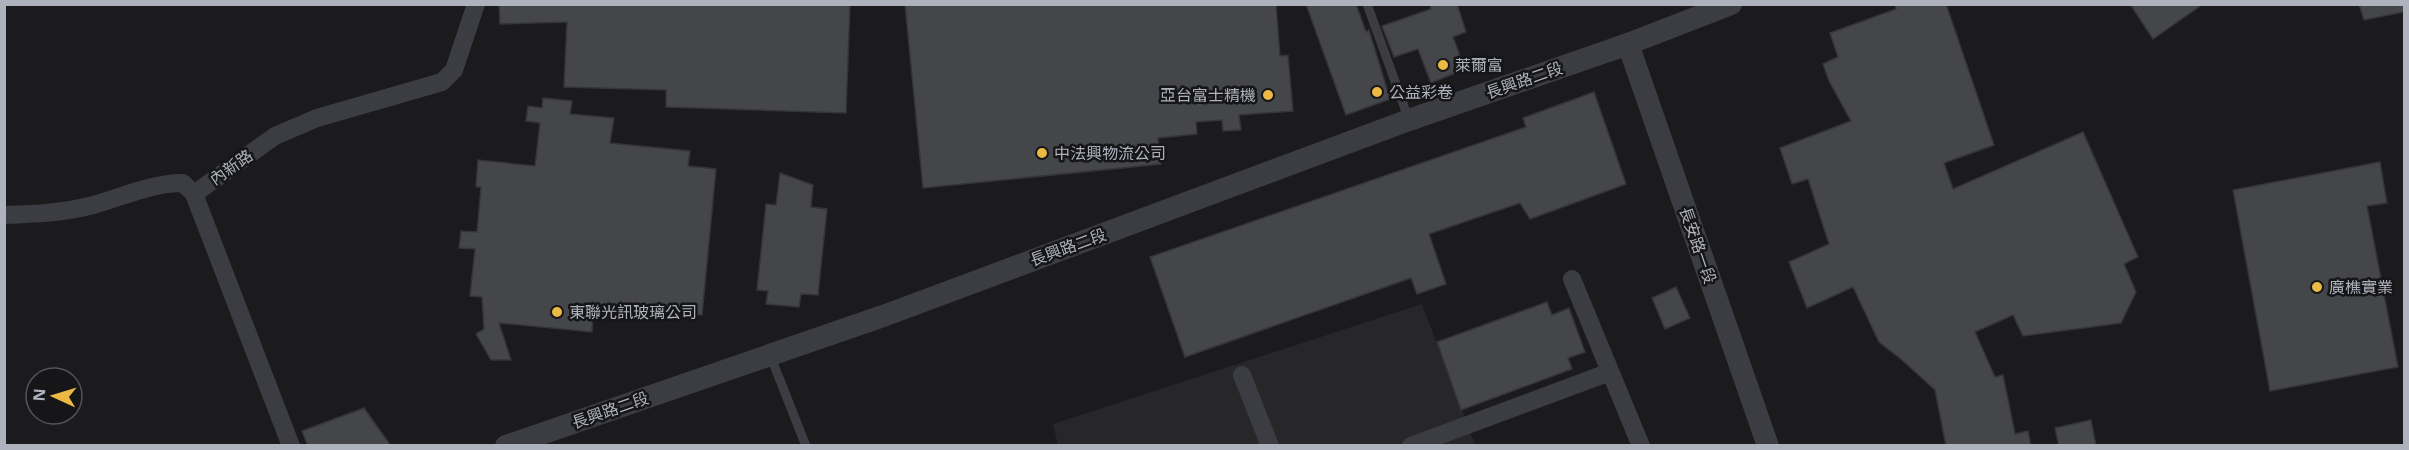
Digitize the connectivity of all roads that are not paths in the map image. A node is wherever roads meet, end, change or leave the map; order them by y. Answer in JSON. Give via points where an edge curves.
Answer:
{"nodes":[{"id":1,"x":476,"y":4,"type":"edge"},
{"id":2,"x":1367,"y":4,"type":"edge"},
{"id":3,"x":1729,"y":5,"type":"edge"},
{"id":4,"x":1628,"y":44,"type":"junction"},
{"id":5,"x":1408,"y":120,"type":"junction"},
{"id":6,"x":194,"y":194,"type":"junction"},
{"id":7,"x":4,"y":215,"type":"edge"},
{"id":8,"x":1572,"y":279,"type":"dead end"},
{"id":9,"x":770,"y":355,"type":"junction"},
{"id":10,"x":1610,"y":372,"type":"junction"},
{"id":11,"x":1242,"y":375,"type":"dead end"},
{"id":12,"x":291,"y":446,"type":"edge"},
{"id":13,"x":506,"y":446,"type":"edge"},
{"id":14,"x":806,"y":446,"type":"edge"},
{"id":15,"x":1270,"y":446,"type":"edge"},
{"id":16,"x":1411,"y":446,"type":"edge"},
{"id":17,"x":1641,"y":446,"type":"edge"},
{"id":18,"x":1768,"y":446,"type":"edge"}],
"edges":[{"from":1,"to":6,"type":"street","name":"內新路","via":[[454,70],[442,82],[317,118],[275,136]]},
{"from":2,"to":5,"type":"lane"},
{"from":3,"to":4,"type":"street","name":"長興路二段"},
{"from":4,"to":5,"type":"street","name":"長興路二段"},
{"from":4,"to":18,"type":"street","name":"長安路一段"},
{"from":5,"to":9,"type":"street","name":"長興路二段"},
{"from":6,"to":7,"type":"street","via":[[183,183],[166,183],[90,206]]},
{"from":6,"to":12,"type":"street","name":"內新路"},
{"from":8,"to":10,"type":"street"},
{"from":9,"to":13,"type":"street","name":"長興路二段"},
{"from":9,"to":14,"type":"lane"},
{"from":10,"to":16,"type":"street"},
{"from":10,"to":17,"type":"street"},
{"from":11,"to":15,"type":"street"}]}
